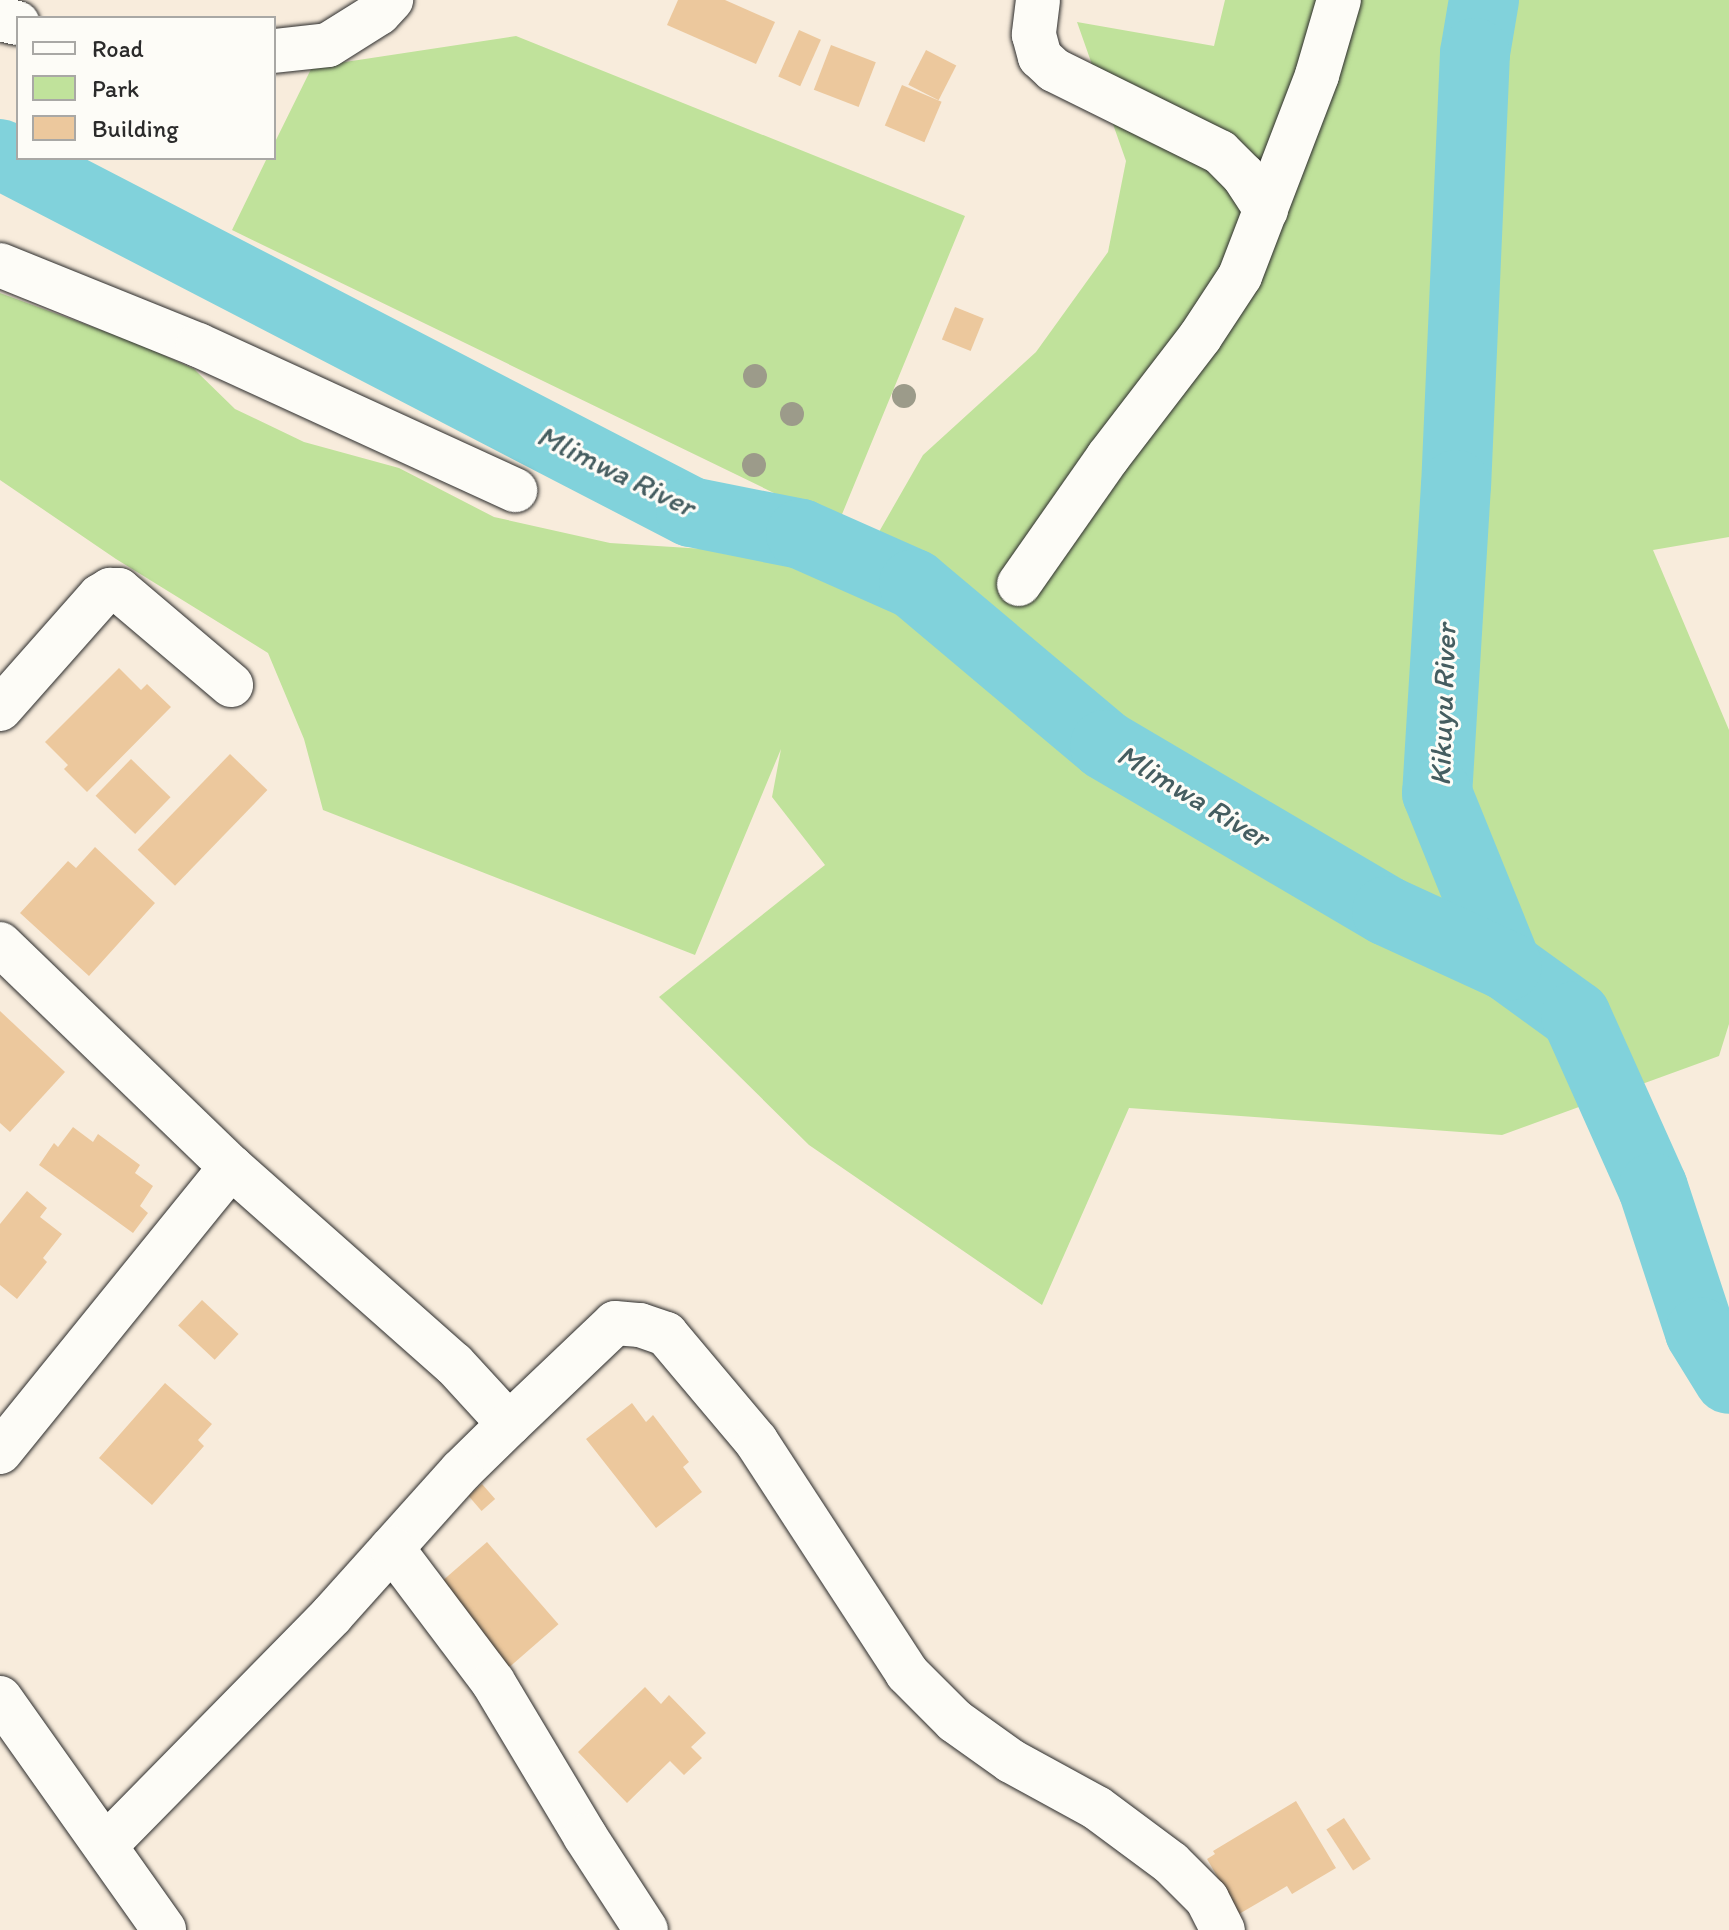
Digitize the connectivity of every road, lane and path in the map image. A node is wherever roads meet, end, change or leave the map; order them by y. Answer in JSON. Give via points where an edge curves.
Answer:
{"nodes":[{"id":1,"x":391,"y":0,"type":"edge"},
{"id":2,"x":1038,"y":0,"type":"edge"},
{"id":3,"x":1339,"y":0,"type":"edge"},
{"id":4,"x":276,"y":51,"type":"edge"},
{"id":5,"x":1266,"y":210,"type":"junction"},
{"id":6,"x":0,"y":265,"type":"edge"},
{"id":7,"x":515,"y":490,"type":"dead end"},
{"id":8,"x":1019,"y":584,"type":"dead end"},
{"id":9,"x":231,"y":685,"type":"dead end"},
{"id":10,"x":0,"y":709,"type":"edge"},
{"id":11,"x":0,"y":944,"type":"edge"},
{"id":12,"x":231,"y":1167,"type":"junction"},
{"id":13,"x":509,"y":1424,"type":"junction"},
{"id":14,"x":0,"y":1452,"type":"edge"},
{"id":15,"x":392,"y":1548,"type":"junction"},
{"id":16,"x":0,"y":1698,"type":"edge"},
{"id":17,"x":106,"y":1845,"type":"junction"},
{"id":18,"x":164,"y":1930,"type":"edge"},
{"id":19,"x":646,"y":1930,"type":"edge"},
{"id":20,"x":1223,"y":1930,"type":"edge"}],
"edges":[{"from":1,"to":4,"type":"street","via":[[328,45]]},
{"from":2,"to":5,"type":"street","via":[[1034,35],[1040,57],[1054,70],[1220,152]]},
{"from":3,"to":5,"type":"street"},
{"from":5,"to":8,"type":"street","via":[[1240,276],[1208,325]]},
{"from":6,"to":7,"type":"street","via":[[198,345]]},
{"from":9,"to":10,"type":"street","via":[[119,590],[110,590]]},
{"from":11,"to":12,"type":"street"},
{"from":12,"to":13,"type":"street","via":[[454,1364]]},
{"from":12,"to":14,"type":"street"},
{"from":13,"to":15,"type":"street"},
{"from":13,"to":20,"type":"street","via":[[615,1323],[666,1334],[756,1441],[907,1673],[955,1721],[1011,1761],[1097,1808],[1171,1863],[1207,1899]]},
{"from":15,"to":17,"type":"street"},
{"from":15,"to":19,"type":"street","via":[[493,1682]]},
{"from":16,"to":17,"type":"street"},
{"from":17,"to":18,"type":"street"}]}
